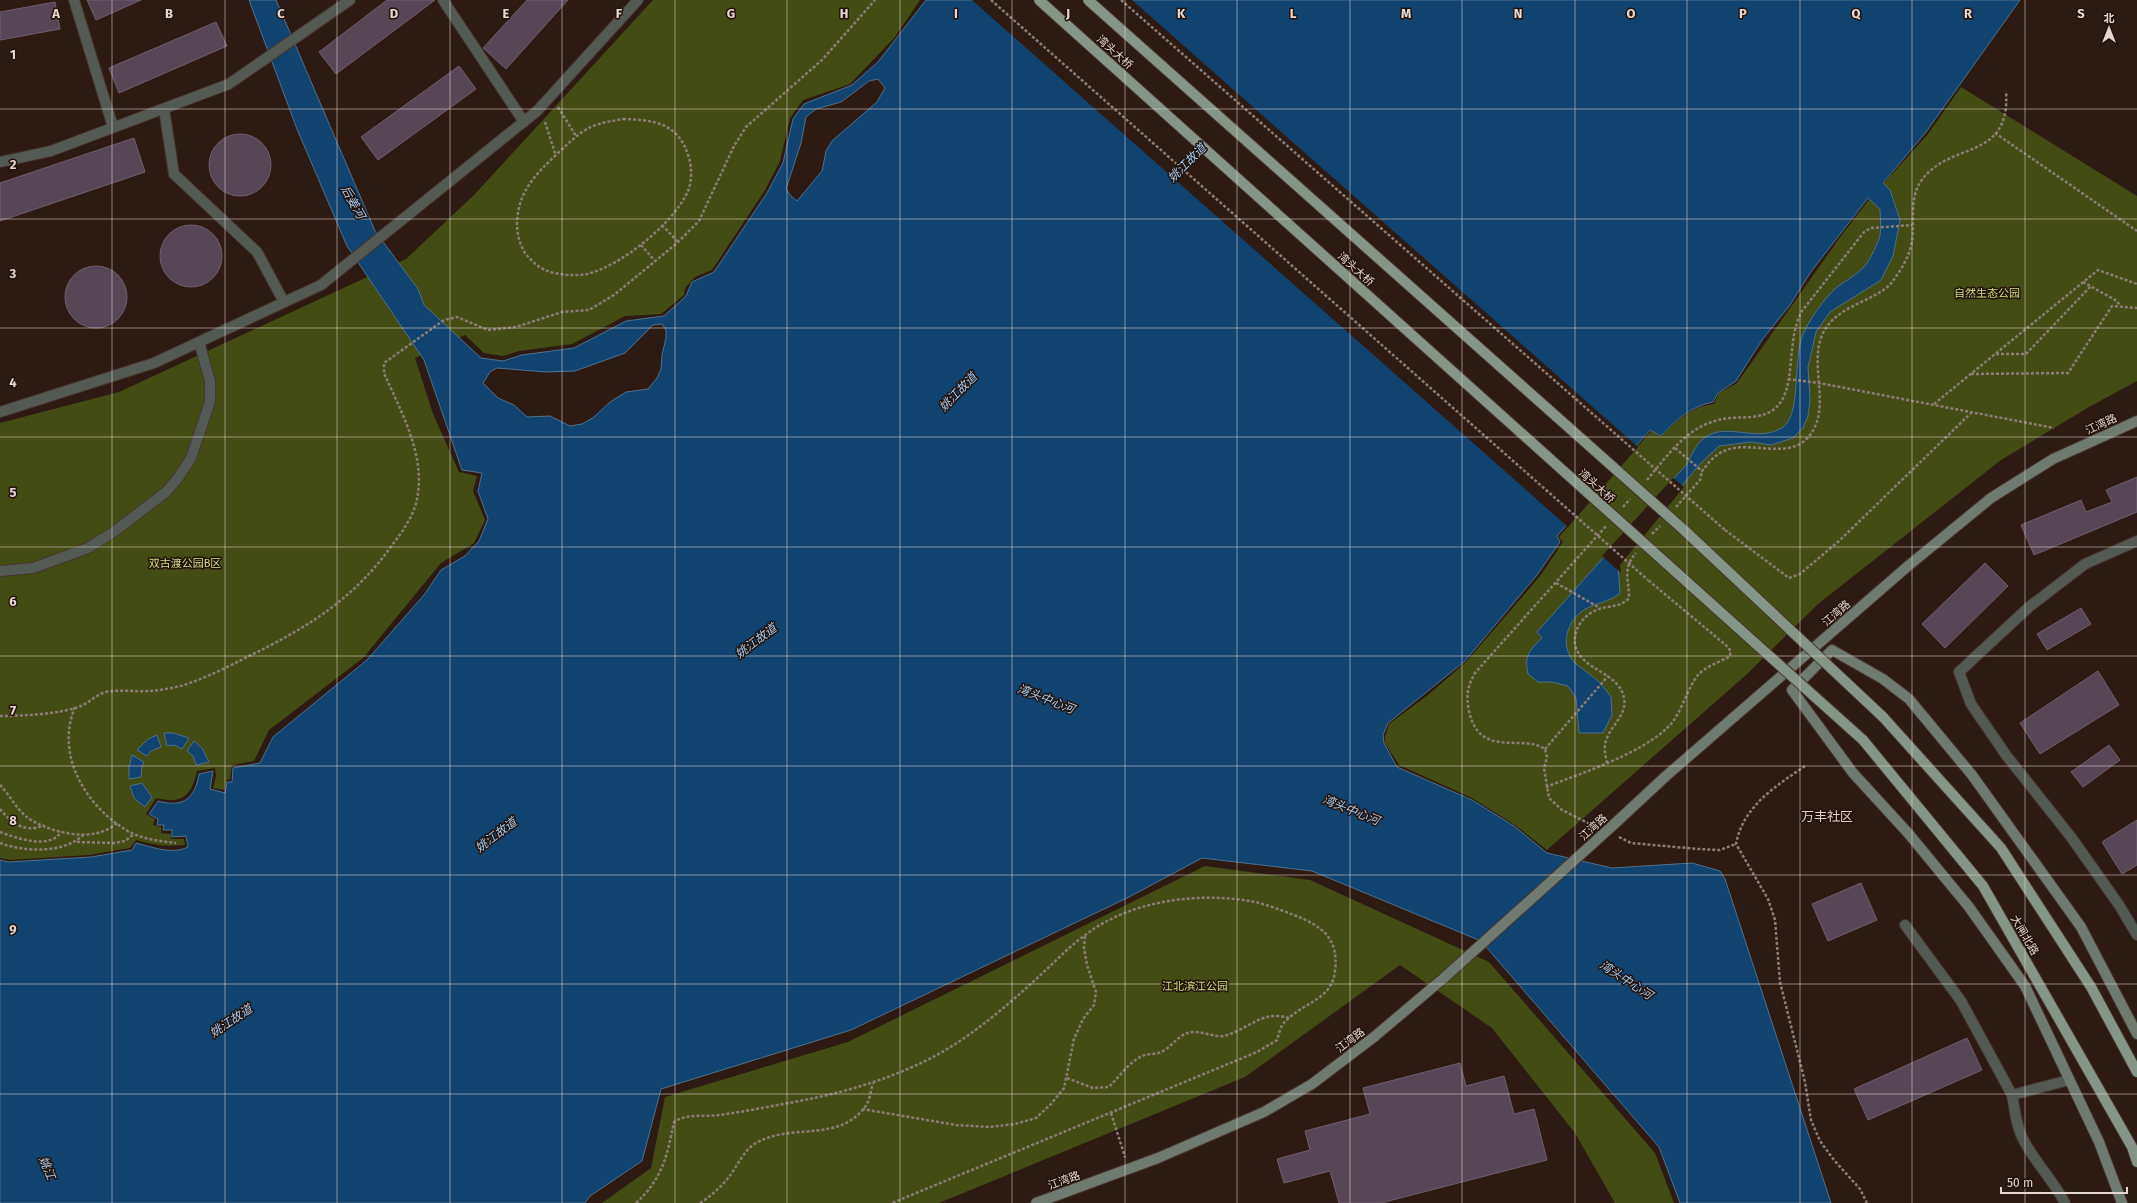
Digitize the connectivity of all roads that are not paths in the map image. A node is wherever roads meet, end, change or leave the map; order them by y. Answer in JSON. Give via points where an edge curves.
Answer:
{"nodes":[{"id":1,"x":74,"y":0,"type":"edge"},
{"id":2,"x":350,"y":0,"type":"edge"},
{"id":3,"x":443,"y":0,"type":"edge"},
{"id":4,"x":638,"y":0,"type":"edge"},
{"id":5,"x":1039,"y":0,"type":"edge"},
{"id":6,"x":1088,"y":0,"type":"edge"},
{"id":7,"x":164,"y":109,"type":"junction"},
{"id":8,"x":524,"y":122,"type":"junction"},
{"id":9,"x":114,"y":128,"type":"junction"},
{"id":10,"x":0,"y":162,"type":"edge"},
{"id":11,"x":284,"y":302,"type":"junction"},
{"id":12,"x":199,"y":342,"type":"junction"},
{"id":13,"x":0,"y":412,"type":"edge"},
{"id":14,"x":2137,"y":421,"type":"edge"},
{"id":15,"x":2137,"y":541,"type":"edge"},
{"id":16,"x":0,"y":571,"type":"edge"},
{"id":17,"x":1863,"y":740,"type":"joint"},
{"id":18,"x":1905,"y":925,"type":"dead end"},
{"id":19,"x":2137,"y":935,"type":"edge"},
{"id":20,"x":2137,"y":1034,"type":"edge"},
{"id":21,"x":2137,"y":1072,"type":"edge"},
{"id":22,"x":2069,"y":1080,"type":"junction"},
{"id":23,"x":2012,"y":1095,"type":"junction"},
{"id":24,"x":2137,"y":1162,"type":"edge"},
{"id":25,"x":1036,"y":1203,"type":"edge"},
{"id":26,"x":2064,"y":1203,"type":"edge"},
{"id":27,"x":2122,"y":1203,"type":"edge"}],
"edges":[{"from":1,"to":9,"type":"street"},
{"from":2,"to":7,"type":"street","via":[[229,84]]},
{"from":3,"to":8,"type":"street"},
{"from":4,"to":8,"type":"street","via":[[540,108]]},
{"from":5,"to":17,"type":"main road","name":"湾头大桥","bridge":true},
{"from":6,"to":21,"type":"main road","name":"湾头大桥","bridge":true,"via":[[1684,530],[1883,717],[2001,848],[2091,987]]},
{"from":7,"to":9,"type":"street"},
{"from":7,"to":11,"type":"street","via":[[174,174],[257,252]]},
{"from":8,"to":11,"type":"street","via":[[321,285]]},
{"from":9,"to":10,"type":"street","via":[[51,151]]},
{"from":11,"to":12,"type":"street"},
{"from":12,"to":13,"type":"street","via":[[154,363]]},
{"from":12,"to":16,"type":"street","via":[[210,382],[210,402],[190,458],[166,492],[88,548],[33,568]]},
{"from":14,"to":25,"type":"street","name":"江湾路","bridge":true,"via":[[2053,459],[1991,498],[1908,566],[1666,776],[1611,831],[1445,977],[1374,1036],[1305,1088],[1209,1138]]},
{"from":15,"to":19,"type":"street","via":[[2085,564],[2029,607],[1959,672],[1971,704],[2006,756],[2071,837],[2119,904]]},
{"from":17,"to":24,"type":"main road","name":"大闸北路","via":[[1983,886],[2132,1147]]},
{"from":18,"to":23,"type":"street","via":[[1962,1001]]},
{"from":20,"to":22,"type":"street","via":[[2081,927],[1972,775],[1909,699],[1883,679],[1832,650],[1792,690],[1852,773],[1908,832],[1970,907],[2025,986]]},
{"from":22,"to":23,"type":"street"},
{"from":22,"to":27,"type":"street","via":[[2099,1142]]},
{"from":23,"to":26,"type":"street","via":[[2024,1140],[2055,1184]]}]}
